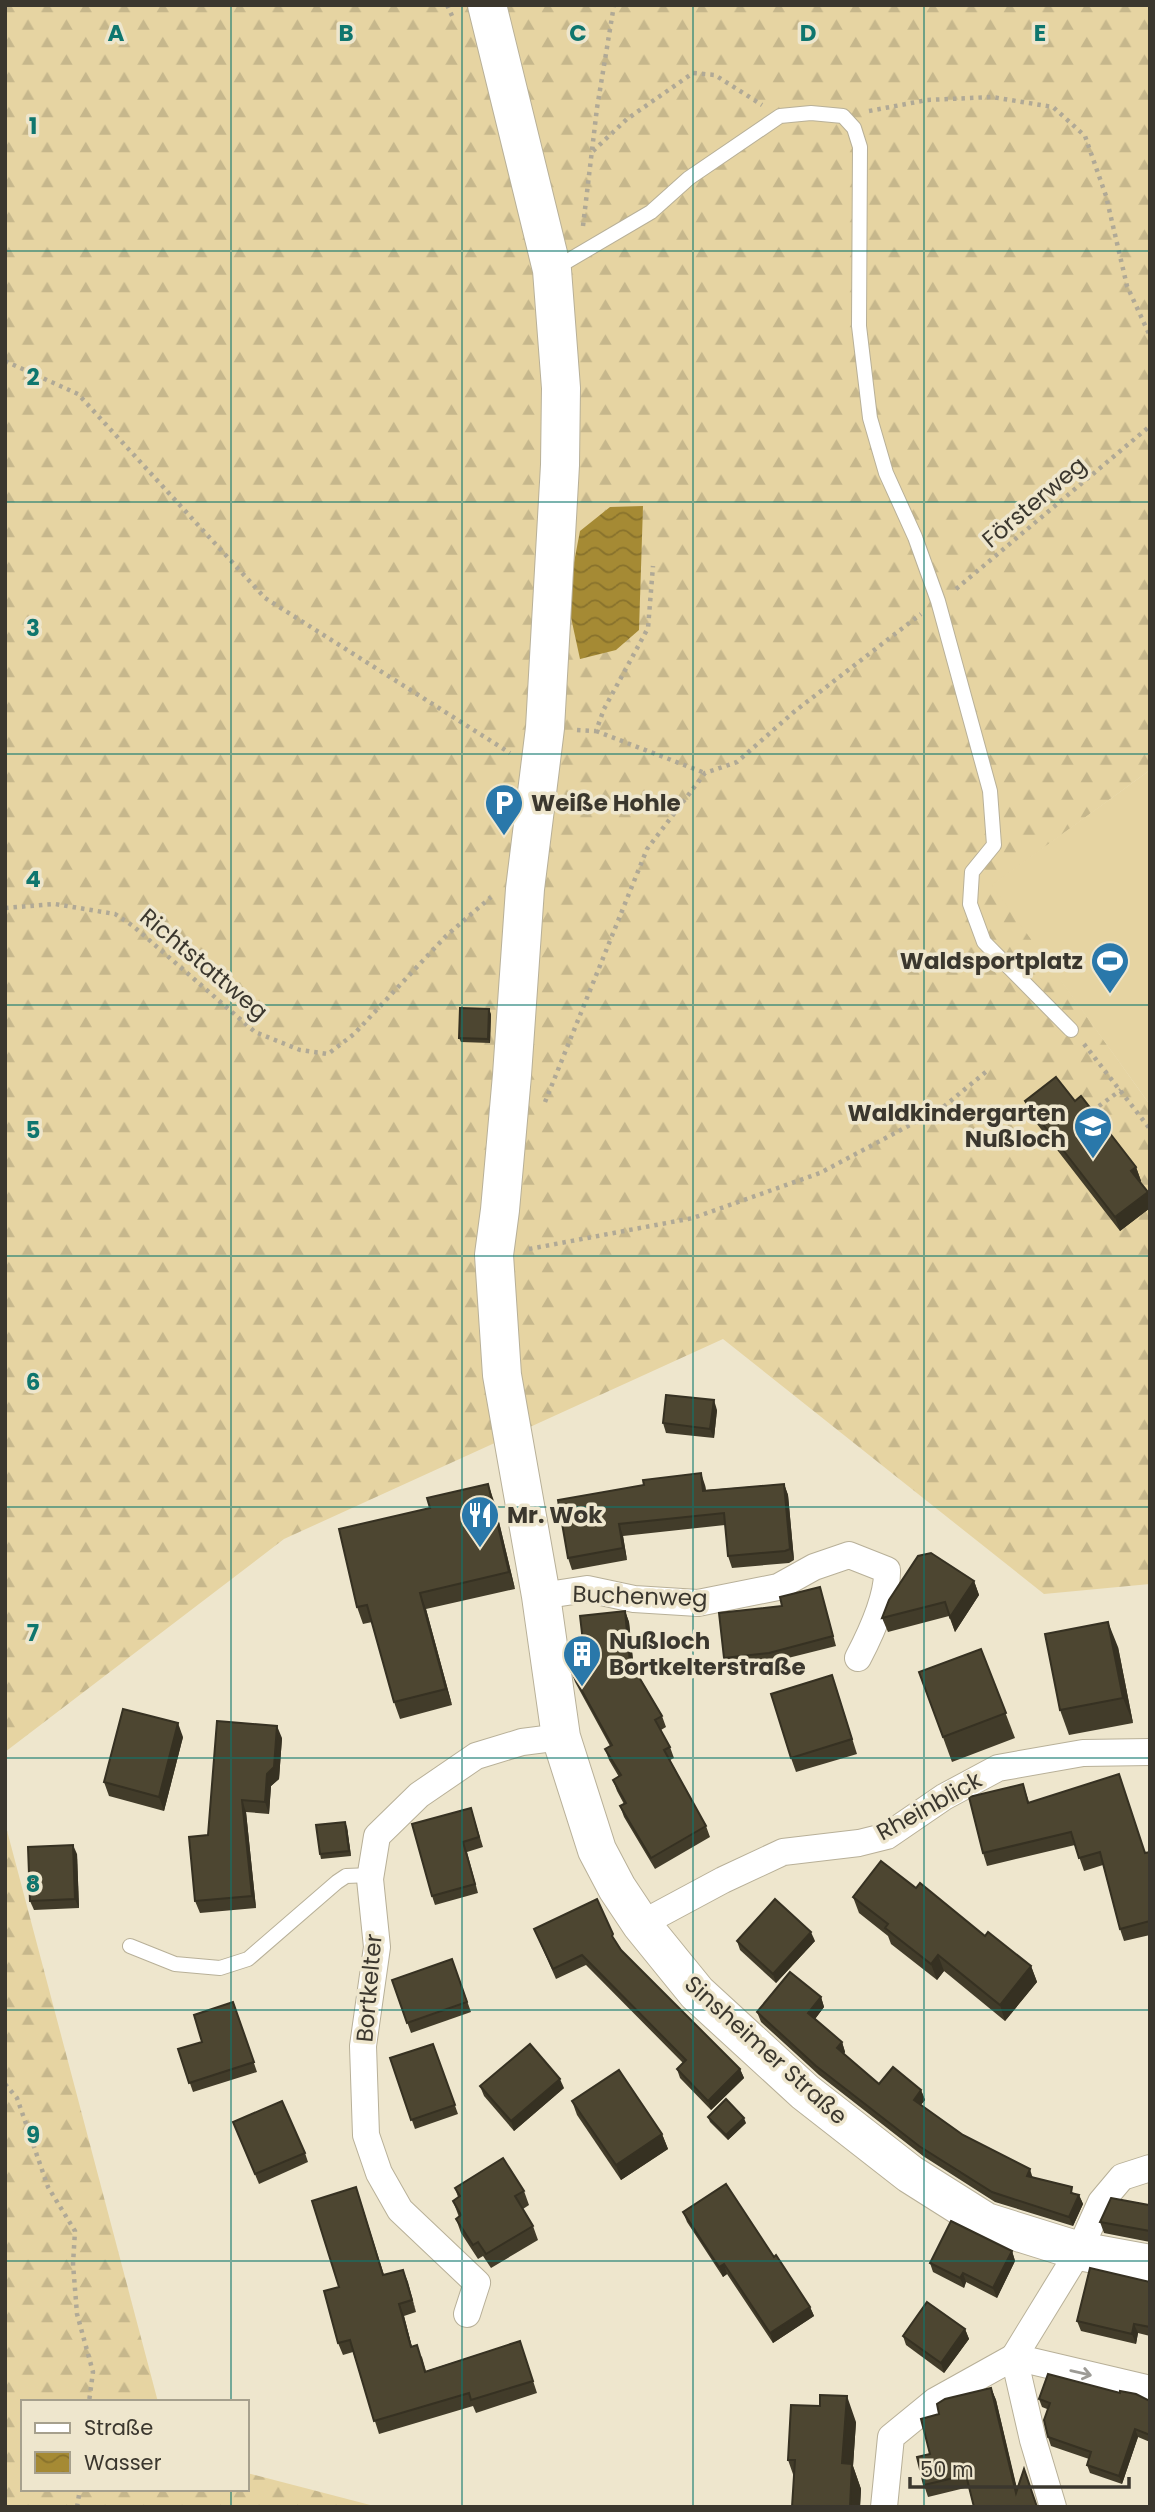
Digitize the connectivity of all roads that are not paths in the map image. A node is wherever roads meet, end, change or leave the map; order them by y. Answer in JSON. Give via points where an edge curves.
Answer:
{"nodes":[{"id":1,"x":487,"y":5,"type":"edge"},
{"id":2,"x":552,"y":270,"type":"junction"},
{"id":3,"x":1071,"y":1030,"type":"road end"},
{"id":4,"x":541,"y":1596,"type":"junction"},
{"id":5,"x":859,"y":1658,"type":"dead end"},
{"id":6,"x":561,"y":1737,"type":"junction"},
{"id":7,"x":1150,"y":1752,"type":"edge"},
{"id":8,"x":371,"y":1875,"type":"junction"},
{"id":9,"x":641,"y":1924,"type":"junction"},
{"id":10,"x":130,"y":1946,"type":"dead end"},
{"id":11,"x":1150,"y":2168,"type":"edge"},
{"id":12,"x":1079,"y":2250,"type":"junction"},
{"id":13,"x":1150,"y":2264,"type":"edge"},
{"id":14,"x":467,"y":2314,"type":"dead end"},
{"id":15,"x":1014,"y":2357,"type":"junction"},
{"id":16,"x":1150,"y":2389,"type":"edge"},
{"id":17,"x":884,"y":2507,"type":"edge"},
{"id":18,"x":1053,"y":2507,"type":"edge"}],
"edges":[{"from":1,"to":2,"type":"street","name":"Sinsheimer Straße"},
{"from":2,"to":3,"type":"lane","via":[[651,212],[689,178],[780,116],[843,117],[854,128],[860,147],[859,326],[870,418],[886,473],[938,601],[990,791],[994,845],[972,872],[970,904],[984,942]]},
{"from":2,"to":4,"type":"street","name":"Sinsheimer Straße","via":[[561,388],[560,465],[545,729],[525,888],[494,1255],[502,1375]]},
{"from":4,"to":5,"type":"street","name":"Buchenweg","via":[[587,1590],[698,1603],[778,1587],[849,1555],[887,1570],[887,1582]]},
{"from":4,"to":6,"type":"street","name":"Sinsheimer Straße"},
{"from":6,"to":8,"type":"street","name":"Bortkelter","via":[[522,1742],[476,1756],[419,1795],[377,1836]]},
{"from":6,"to":9,"type":"street","name":"Sinsheimer Straße","via":[[597,1850]]},
{"from":7,"to":9,"type":"street","name":"Rheinblick","via":[[1083,1753],[998,1768],[887,1836],[783,1852]]},
{"from":8,"to":10,"type":"lane","via":[[346,1876],[248,1959],[220,1968],[175,1964]]},
{"from":8,"to":14,"type":"street","name":"Bortkelter","via":[[377,1947],[363,2046],[366,2135],[379,2174],[400,2210],[477,2283]]},
{"from":9,"to":12,"type":"street","name":"Sinsheimer Straße","via":[[697,1993],[805,2092],[909,2174],[986,2222]]},
{"from":11,"to":12,"type":"street","via":[[1122,2177],[1101,2202]]},
{"from":12,"to":13,"type":"street","name":"Sinsheimer Straße"},
{"from":12,"to":15,"type":"street"},
{"from":15,"to":16,"type":"street","one_way":true},
{"from":15,"to":17,"type":"street","via":[[935,2401],[891,2437]]},
{"from":15,"to":18,"type":"street"}]}
